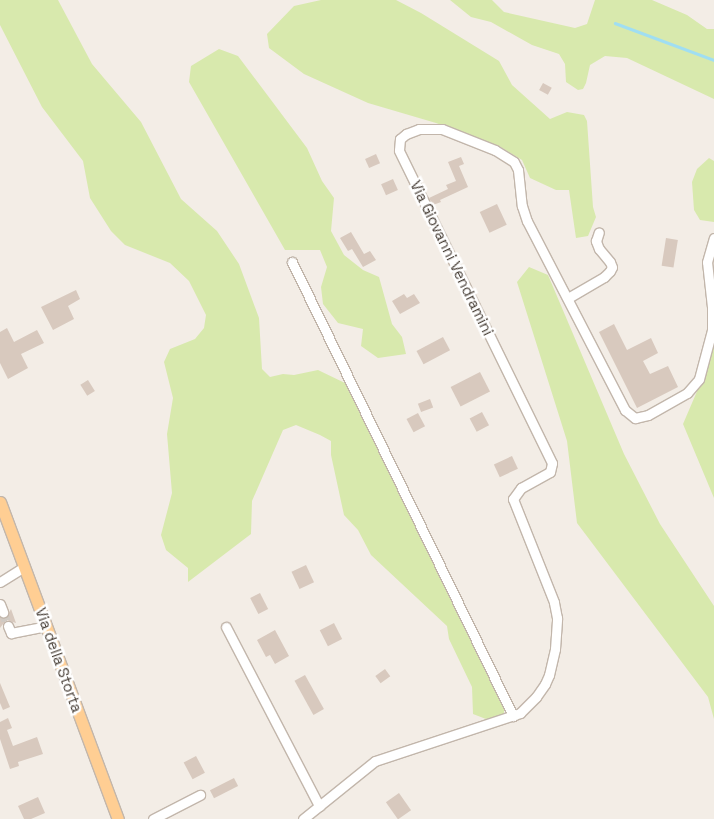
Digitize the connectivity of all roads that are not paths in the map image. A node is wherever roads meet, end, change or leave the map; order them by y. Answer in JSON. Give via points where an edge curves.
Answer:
{"nodes":[{"id":1,"x":599,"y":232,"type":"dead end"},
{"id":2,"x":714,"y":238,"type":"edge"},
{"id":3,"x":292,"y":262,"type":"dead end"},
{"id":4,"x":568,"y":298,"type":"junction"},
{"id":5,"x":0,"y":502,"type":"edge"},
{"id":6,"x":24,"y":567,"type":"junction"},
{"id":7,"x":0,"y":582,"type":"edge"},
{"id":8,"x":8,"y":626,"type":"dead end"},
{"id":9,"x":46,"y":626,"type":"junction"},
{"id":10,"x":226,"y":627,"type":"dead end"},
{"id":11,"x":513,"y":716,"type":"junction"},
{"id":12,"x":200,"y":795,"type":"dead end"},
{"id":13,"x":319,"y":806,"type":"junction"},
{"id":14,"x":118,"y":819,"type":"edge"},
{"id":15,"x":153,"y":819,"type":"edge"},
{"id":16,"x":304,"y":819,"type":"edge"}],
"edges":[{"from":1,"to":4,"type":"street","via":[[596,241],[610,262],[610,272]]},
{"from":2,"to":4,"type":"street","name":"Via Giovanni Vendramini","via":[[707,262],[712,330],[701,374],[687,393],[648,415],[635,418],[625,410]]},
{"from":3,"to":11,"type":"street"},
{"from":4,"to":11,"type":"street","name":"Via Giovanni Vendramini","via":[[527,221],[518,170],[512,160],[442,129],[419,129],[402,136],[398,142],[399,150],[552,463],[550,472],[521,488],[513,497],[513,504],[552,592],[557,618],[550,675],[536,698]]},
{"from":5,"to":6,"type":"main road","name":"Via della Storta"},
{"from":6,"to":7,"type":"street"},
{"from":6,"to":9,"type":"main road","name":"Via della Storta"},
{"from":8,"to":9,"type":"street","via":[[11,632]]},
{"from":9,"to":14,"type":"main road","name":"Via della Storta"},
{"from":10,"to":13,"type":"street"},
{"from":11,"to":13,"type":"street","name":"Via Giovanni Vendramini","via":[[375,761]]},
{"from":12,"to":15,"type":"street"},
{"from":13,"to":16,"type":"street","name":"Via Giovanni Vendramini"}]}
